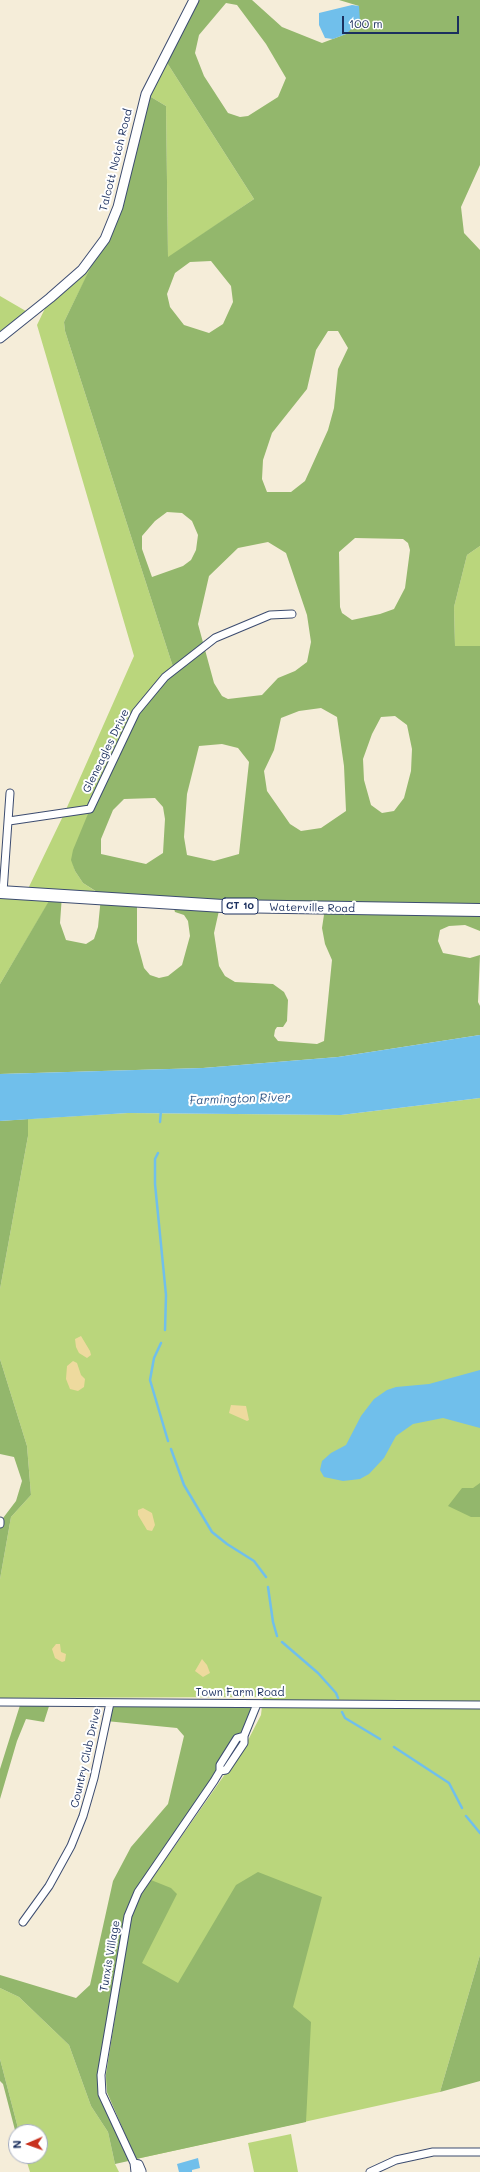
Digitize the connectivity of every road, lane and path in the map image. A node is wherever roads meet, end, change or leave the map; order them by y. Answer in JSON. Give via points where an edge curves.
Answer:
{"nodes":[{"id":1,"x":194,"y":0,"type":"edge"},
{"id":2,"x":0,"y":338,"type":"edge"},
{"id":3,"x":292,"y":614,"type":"dead end"},
{"id":4,"x":10,"y":793,"type":"dead end"},
{"id":5,"x":9,"y":821,"type":"junction"},
{"id":6,"x":1,"y":892,"type":"edge"},
{"id":7,"x":480,"y":910,"type":"edge"},
{"id":8,"x":0,"y":1702,"type":"edge"},
{"id":9,"x":110,"y":1703,"type":"junction"},
{"id":10,"x":257,"y":1704,"type":"junction"},
{"id":11,"x":480,"y":1705,"type":"edge"},
{"id":12,"x":23,"y":1922,"type":"dead end"},
{"id":13,"x":480,"y":2152,"type":"edge"},
{"id":14,"x":138,"y":2172,"type":"edge"},
{"id":15,"x":370,"y":2172,"type":"edge"}],
"edges":[{"from":1,"to":2,"type":"street","name":"Talcott Notch Road","via":[[146,94],[118,208],[105,238],[82,270]]},
{"from":3,"to":5,"type":"street","name":"Gleneagles Drive","via":[[270,615],[215,638],[165,677],[136,712],[90,809]]},
{"from":4,"to":5,"type":"street"},
{"from":5,"to":6,"type":"street"},
{"from":6,"to":7,"type":"highway","name":"Waterville Road","number":"CT 10","via":[[220,906]]},
{"from":8,"to":9,"type":"street","name":"Town Farm Road"},
{"from":9,"to":10,"type":"street","name":"Town Farm Road"},
{"from":9,"to":12,"type":"street","name":"Country Club Drive","via":[[96,1771],[83,1816],[71,1846],[49,1886]]},
{"from":10,"to":11,"type":"street","name":"Town Farm Road"},
{"from":10,"to":14,"type":"street","name":"Tunxis Village","via":[[244,1736],[244,1743],[226,1770],[220,1771],[138,1892],[128,1916],[101,2075],[102,2094],[134,2163],[139,2164]]},
{"from":13,"to":15,"type":"street","via":[[433,2152],[396,2160]]}]}
